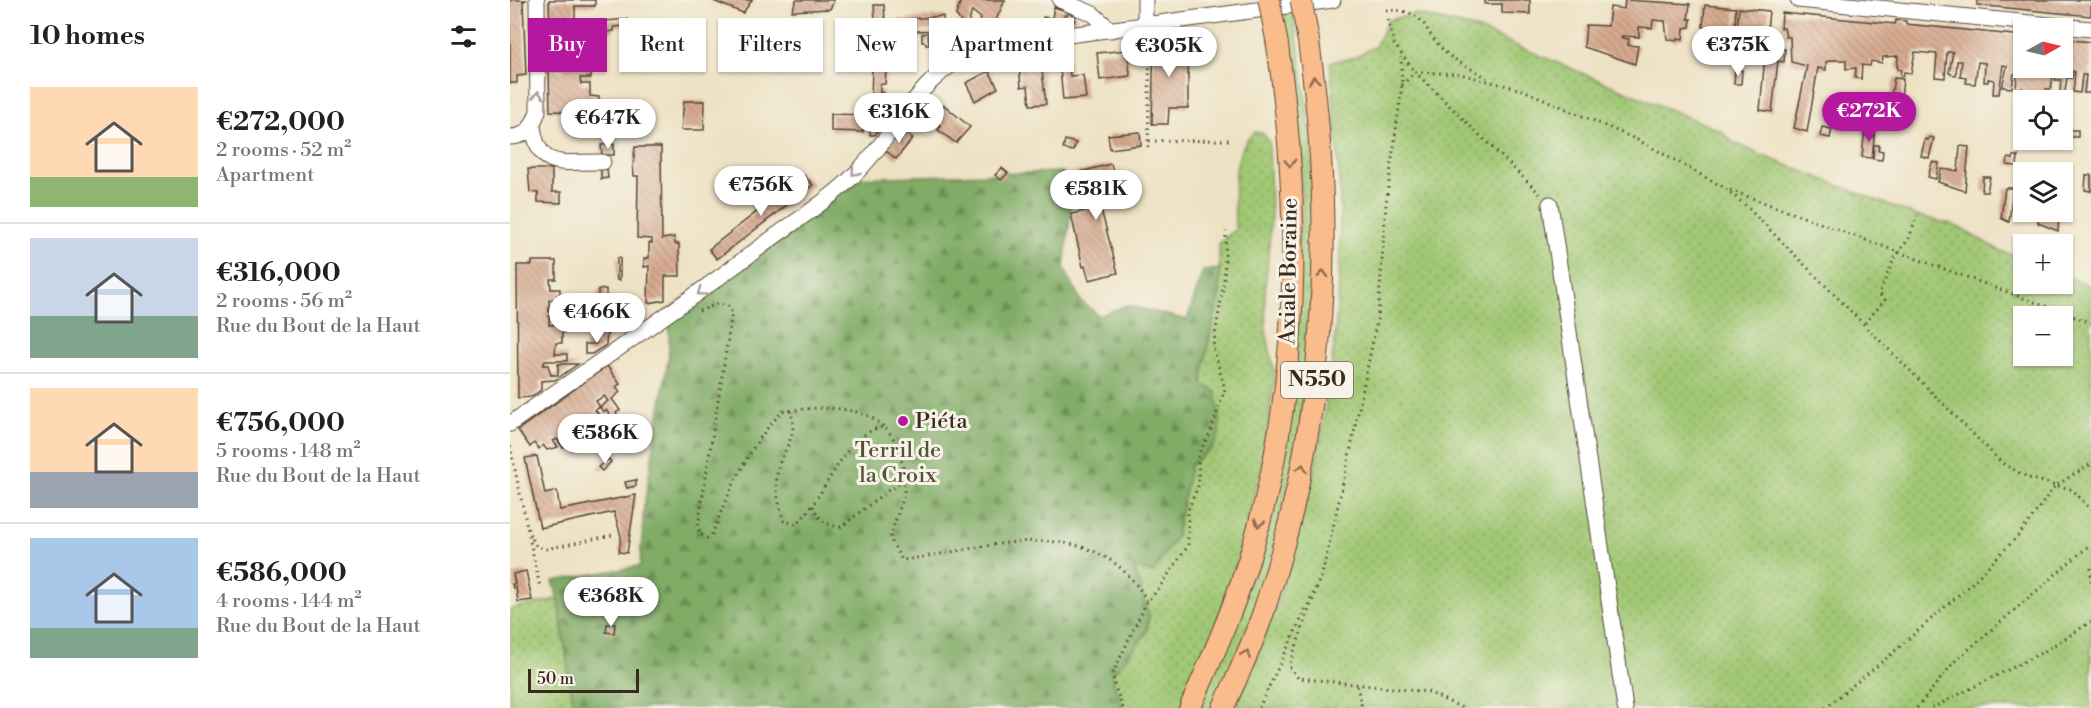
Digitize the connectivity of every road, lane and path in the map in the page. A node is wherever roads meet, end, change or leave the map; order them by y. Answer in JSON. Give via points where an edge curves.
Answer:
{"nodes":[{"id":1,"x":537,"y":0,"type":"edge"},
{"id":2,"x":1060,"y":0,"type":"edge"},
{"id":3,"x":1145,"y":0,"type":"edge"},
{"id":4,"x":1269,"y":0,"type":"edge"},
{"id":5,"x":1301,"y":0,"type":"edge"},
{"id":6,"x":1333,"y":0,"type":"edge"},
{"id":7,"x":1798,"y":0,"type":"edge"},
{"id":8,"x":1386,"y":10,"type":"dead end"},
{"id":9,"x":1388,"y":20,"type":"dead end"},
{"id":10,"x":1147,"y":24,"type":"junction"},
{"id":11,"x":2091,"y":29,"type":"edge"},
{"id":12,"x":1111,"y":30,"type":"junction"},
{"id":13,"x":1401,"y":56,"type":"junction"},
{"id":14,"x":1415,"y":72,"type":"junction"},
{"id":15,"x":1489,"y":80,"type":"junction"},
{"id":16,"x":1402,"y":85,"type":"junction"},
{"id":17,"x":533,"y":125,"type":"junction"},
{"id":18,"x":510,"y":137,"type":"edge"},
{"id":19,"x":1232,"y":140,"type":"dead end"},
{"id":20,"x":1149,"y":141,"type":"junction"},
{"id":21,"x":1148,"y":147,"type":"dead end"},
{"id":22,"x":603,"y":162,"type":"dead end"},
{"id":23,"x":1725,"y":188,"type":"junction"},
{"id":24,"x":1550,"y":204,"type":"joint"},
{"id":25,"x":1917,"y":216,"type":"dead end"},
{"id":26,"x":1226,"y":231,"type":"dead end"},
{"id":27,"x":1898,"y":251,"type":"junction"},
{"id":28,"x":676,"y":310,"type":"junction"},
{"id":29,"x":1864,"y":323,"type":"junction"},
{"id":30,"x":2091,"y":323,"type":"edge"},
{"id":31,"x":790,"y":411,"type":"junction"},
{"id":32,"x":510,"y":424,"type":"edge"},
{"id":33,"x":884,"y":427,"type":"junction"},
{"id":34,"x":510,"y":446,"type":"edge"},
{"id":35,"x":2091,"y":464,"type":"edge"},
{"id":36,"x":905,"y":481,"type":"junction"},
{"id":37,"x":2055,"y":486,"type":"junction"},
{"id":38,"x":813,"y":506,"type":"junction"},
{"id":39,"x":2091,"y":510,"type":"edge"},
{"id":40,"x":528,"y":531,"type":"junction"},
{"id":41,"x":612,"y":536,"type":"dead end"},
{"id":42,"x":2091,"y":544,"type":"edge"},
{"id":43,"x":2091,"y":568,"type":"edge"},
{"id":44,"x":1322,"y":575,"type":"junction"},
{"id":45,"x":2091,"y":581,"type":"edge"},
{"id":46,"x":540,"y":587,"type":"dead end"},
{"id":47,"x":1147,"y":601,"type":"junction"},
{"id":48,"x":2091,"y":622,"type":"edge"},
{"id":49,"x":1357,"y":686,"type":"junction"},
{"id":50,"x":1124,"y":708,"type":"edge"},
{"id":51,"x":1190,"y":708,"type":"edge"},
{"id":52,"x":1223,"y":708,"type":"edge"},
{"id":53,"x":1259,"y":708,"type":"edge"},
{"id":54,"x":1362,"y":708,"type":"edge"},
{"id":55,"x":1462,"y":708,"type":"edge"},
{"id":56,"x":1624,"y":708,"type":"edge"},
{"id":57,"x":1825,"y":708,"type":"edge"},
{"id":58,"x":1917,"y":708,"type":"edge"},
{"id":59,"x":1932,"y":708,"type":"edge"}],
"edges":[{"from":17,"to":1,"type":"street","one_way":true,"via":[[538,95]]},
{"from":2,"to":12,"type":"street","via":[[1093,14]]},
{"from":3,"to":10,"type":"street"},
{"from":4,"to":51,"type":"highway","name":"Axiale Boraine","number":"N550","one_way":true,"bridge":true,"via":[[1290,156],[1292,284],[1282,397],[1270,476],[1251,554],[1235,603]]},
{"from":52,"to":5,"type":"highway","name":"Axiale Boraine","number":"N550","one_way":true,"bridge":true,"via":[[1278,566],[1296,498],[1316,386],[1324,205],[1316,97]]},
{"from":6,"to":10,"type":"street"},
{"from":7,"to":11,"type":"street"},
{"from":8,"to":15,"type":"path","via":[[1416,14],[1444,51]]},
{"from":9,"to":13,"type":"path"},
{"from":10,"to":12,"type":"street"},
{"from":10,"to":20,"type":"path"},
{"from":12,"to":28,"type":"street","one_way":true,"via":[[985,46],[960,57],[919,93],[847,182]]},
{"from":13,"to":14,"type":"path"},
{"from":13,"to":16,"type":"path"},
{"from":14,"to":15,"type":"path"},
{"from":14,"to":16,"type":"path"},
{"from":14,"to":24,"type":"path"},
{"from":15,"to":23,"type":"path","via":[[1532,94],[1640,141]]},
{"from":16,"to":44,"type":"path","via":[[1386,204],[1378,316]]},
{"from":17,"to":18,"type":"street","via":[[525,133]]},
{"from":17,"to":22,"type":"street","via":[[536,145],[544,158]]},
{"from":19,"to":20,"type":"path"},
{"from":20,"to":21,"type":"path"},
{"from":23,"to":27,"type":"path"},
{"from":23,"to":29,"type":"path"},
{"from":24,"to":56,"type":"street"},
{"from":25,"to":27,"type":"path","via":[[1909,238]]},
{"from":26,"to":47,"type":"path","via":[[1224,282],[1213,347],[1225,389],[1198,455],[1199,484],[1188,510],[1188,546]]},
{"from":27,"to":29,"type":"path","via":[[1879,294],[1885,300]]},
{"from":27,"to":30,"type":"path"},
{"from":28,"to":31,"type":"path","via":[[682,319],[717,304],[728,306],[732,313],[698,526],[700,534],[707,538],[712,534],[767,426],[783,411]]},
{"from":28,"to":32,"type":"street"},
{"from":29,"to":37,"type":"path","via":[[2002,464]]},
{"from":31,"to":33,"type":"path","via":[[843,411],[877,420]]},
{"from":31,"to":38,"type":"path","via":[[795,429],[778,469],[776,489],[784,521],[796,524]]},
{"from":33,"to":36,"type":"path","via":[[893,434]]},
{"from":33,"to":38,"type":"path","via":[[873,428],[858,439]]},
{"from":34,"to":40,"type":"path"},
{"from":35,"to":37,"type":"path"},
{"from":36,"to":38,"type":"path","via":[[841,527],[820,520]]},
{"from":36,"to":47,"type":"path","via":[[890,539],[902,560],[1012,542],[1069,542],[1099,552],[1117,565]]},
{"from":37,"to":39,"type":"path","via":[[2073,490]]},
{"from":37,"to":57,"type":"path","via":[[2019,535],[1970,585]]},
{"from":40,"to":41,"type":"path","via":[[536,546],[546,549]]},
{"from":40,"to":46,"type":"path"},
{"from":42,"to":58,"type":"path","via":[[1954,662]]},
{"from":43,"to":45,"type":"path"},
{"from":44,"to":49,"type":"path","via":[[1289,666],[1298,678]]},
{"from":44,"to":53,"type":"path"},
{"from":47,"to":50,"type":"path","via":[[1113,673]]},
{"from":48,"to":59,"type":"path","via":[[2043,652]]},
{"from":49,"to":54,"type":"path"},
{"from":49,"to":55,"type":"path","via":[[1428,692]]}]}
